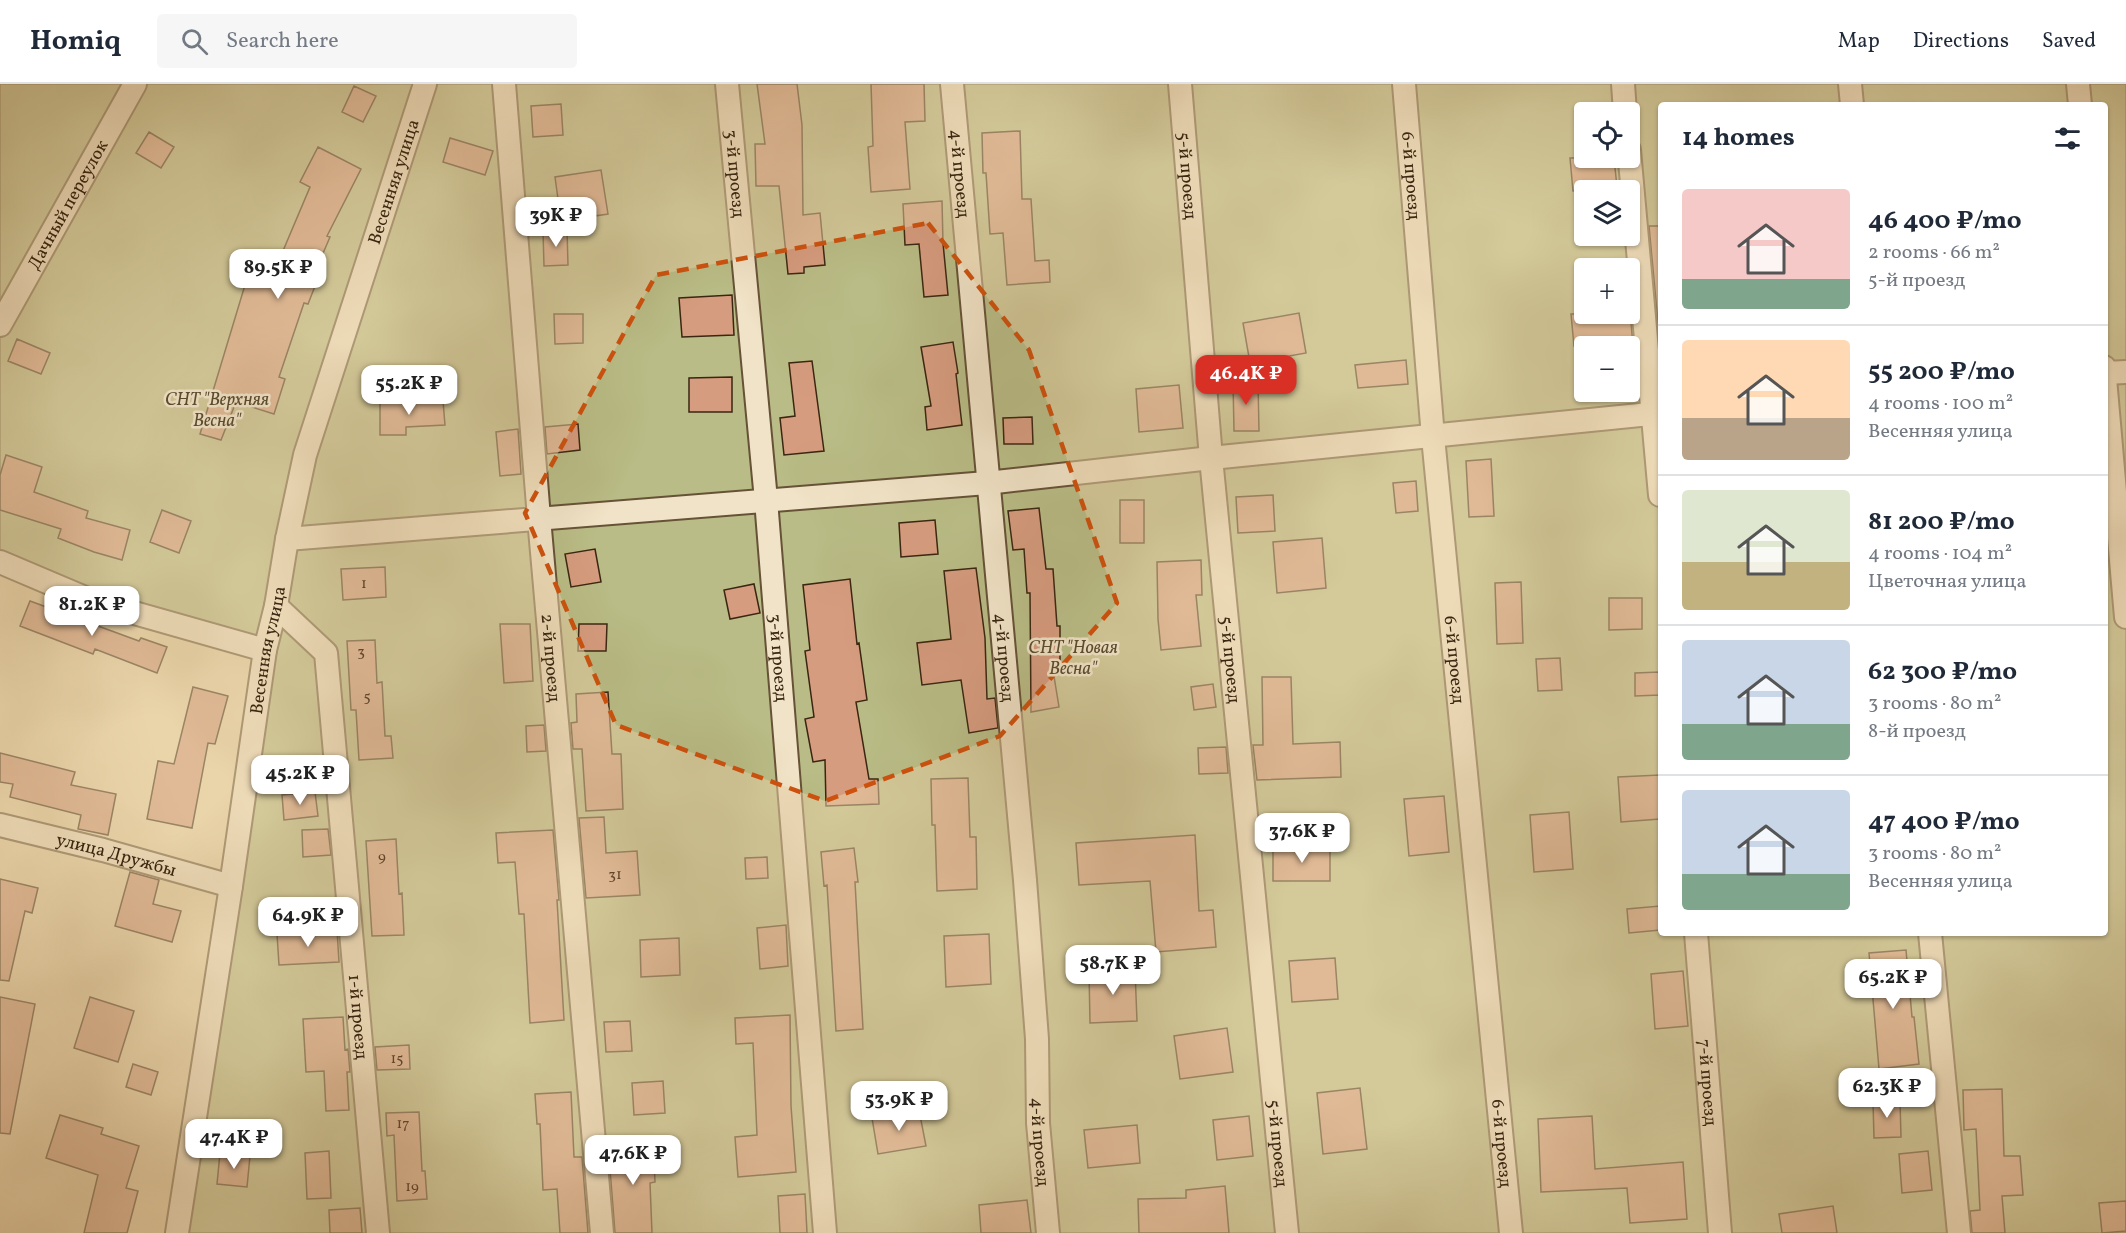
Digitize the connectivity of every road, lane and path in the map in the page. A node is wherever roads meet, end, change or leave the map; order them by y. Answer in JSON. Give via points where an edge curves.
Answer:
{"nodes":[{"id":1,"x":135,"y":84,"type":"edge"},
{"id":2,"x":425,"y":84,"type":"edge"},
{"id":3,"x":504,"y":84,"type":"edge"},
{"id":4,"x":727,"y":84,"type":"edge"},
{"id":5,"x":952,"y":84,"type":"edge"},
{"id":6,"x":1180,"y":84,"type":"edge"},
{"id":7,"x":1404,"y":84,"type":"edge"},
{"id":8,"x":1623,"y":84,"type":"edge"},
{"id":9,"x":1850,"y":84,"type":"edge"},
{"id":10,"x":2078,"y":84,"type":"edge"},
{"id":11,"x":1624,"y":102,"type":"edge"},
{"id":12,"x":1852,"y":102,"type":"edge"},
{"id":13,"x":2080,"y":102,"type":"edge"},
{"id":14,"x":1631,"y":168,"type":"edge"},
{"id":15,"x":0,"y":325,"type":"edge"},
{"id":16,"x":2126,"y":372,"type":"edge"},
{"id":17,"x":2108,"y":373,"type":"edge"},
{"id":18,"x":2108,"y":408,"type":"edge"},
{"id":19,"x":1657,"y":414,"type":"edge"},
{"id":20,"x":1433,"y":436,"type":"junction"},
{"id":21,"x":1658,"y":441,"type":"edge"},
{"id":22,"x":1211,"y":458,"type":"junction"},
{"id":23,"x":987,"y":483,"type":"junction"},
{"id":24,"x":766,"y":500,"type":"junction"},
{"id":25,"x":539,"y":518,"type":"junction"},
{"id":26,"x":287,"y":539,"type":"junction"},
{"id":27,"x":0,"y":562,"type":"edge"},
{"id":28,"x":276,"y":606,"type":"junction"},
{"id":29,"x":2126,"y":617,"type":"edge"},
{"id":30,"x":265,"y":650,"type":"junction"},
{"id":31,"x":0,"y":825,"type":"edge"},
{"id":32,"x":231,"y":886,"type":"junction"},
{"id":33,"x":1696,"y":936,"type":"edge"},
{"id":34,"x":1930,"y":936,"type":"edge"},
{"id":35,"x":177,"y":1233,"type":"edge"},
{"id":36,"x":378,"y":1233,"type":"edge"},
{"id":37,"x":602,"y":1233,"type":"edge"},
{"id":38,"x":825,"y":1233,"type":"edge"},
{"id":39,"x":1048,"y":1233,"type":"edge"},
{"id":40,"x":1287,"y":1233,"type":"edge"},
{"id":41,"x":1511,"y":1233,"type":"edge"},
{"id":42,"x":1720,"y":1233,"type":"edge"},
{"id":43,"x":1959,"y":1233,"type":"edge"}],
"edges":[{"from":1,"to":15,"type":"street","name":"Дачный переулок"},
{"from":2,"to":26,"type":"street","name":"Весенняя улица","via":[[305,455]]},
{"from":3,"to":25,"type":"street","name":"2-й проезд"},
{"from":4,"to":24,"type":"street","name":"3-й проезд"},
{"from":5,"to":23,"type":"street","name":"4-й проезд"},
{"from":6,"to":22,"type":"street","name":"5-й проезд"},
{"from":7,"to":20,"type":"street","name":"6-й проезд"},
{"from":8,"to":11,"type":"street"},
{"from":9,"to":12,"type":"street"},
{"from":10,"to":13,"type":"street"},
{"from":14,"to":19,"type":"street"},
{"from":16,"to":17,"type":"street"},
{"from":18,"to":29,"type":"street"},
{"from":19,"to":20,"type":"street"},
{"from":19,"to":21,"type":"street"},
{"from":20,"to":22,"type":"street"},
{"from":20,"to":41,"type":"street","name":"6-й проезд"},
{"from":22,"to":23,"type":"street"},
{"from":22,"to":40,"type":"street","name":"5-й проезд"},
{"from":23,"to":24,"type":"street"},
{"from":23,"to":39,"type":"street","name":"4-й проезд","via":[[1025,880]]},
{"from":24,"to":25,"type":"street"},
{"from":24,"to":38,"type":"street","name":"3-й проезд"},
{"from":25,"to":26,"type":"street"},
{"from":25,"to":37,"type":"street","name":"2-й проезд"},
{"from":26,"to":28,"type":"street","name":"Весенняя улица"},
{"from":27,"to":30,"type":"street","via":[[92,601]]},
{"from":28,"to":30,"type":"street","name":"Весенняя улица"},
{"from":28,"to":36,"type":"street","name":"1-й проезд","via":[[326,653]]},
{"from":30,"to":32,"type":"street","name":"Весенняя улица"},
{"from":31,"to":32,"type":"street","name":"улица Дружбы"},
{"from":32,"to":35,"type":"street","name":"Весенняя улица"},
{"from":33,"to":42,"type":"street","name":"7-й проезд"},
{"from":34,"to":43,"type":"street"}]}
